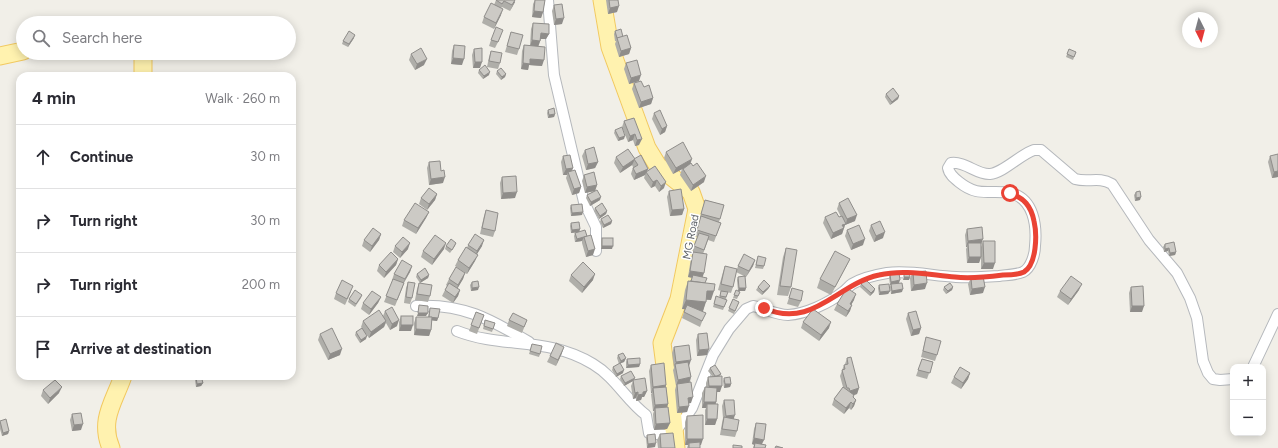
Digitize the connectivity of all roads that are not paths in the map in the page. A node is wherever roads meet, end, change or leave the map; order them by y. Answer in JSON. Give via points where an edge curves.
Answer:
{"nodes":[{"id":1,"x":548,"y":0,"type":"edge"},
{"id":2,"x":602,"y":0,"type":"edge"},
{"id":3,"x":16,"y":53,"type":"edge"},
{"id":4,"x":0,"y":56,"type":"edge"},
{"id":5,"x":143,"y":60,"type":"edge"},
{"id":6,"x":143,"y":72,"type":"edge"},
{"id":7,"x":596,"y":251,"type":"edge"},
{"id":8,"x":416,"y":306,"type":"dead end"},
{"id":9,"x":1278,"y":314,"type":"edge"},
{"id":10,"x":457,"y":331,"type":"dead end"},
{"id":11,"x":532,"y":344,"type":"junction"},
{"id":12,"x":1254,"y":364,"type":"edge"},
{"id":13,"x":1230,"y":379,"type":"edge"},
{"id":14,"x":121,"y":380,"type":"edge"},
{"id":15,"x":675,"y":441,"type":"edge"},
{"id":16,"x":111,"y":448,"type":"edge"}],
"edges":[{"from":1,"to":7,"type":"street","via":[[554,75],[584,202],[596,227]]},
{"from":2,"to":15,"type":"main road","name":"MG Road","via":[[610,47],[647,148],[658,166],[691,192],[697,209],[679,299],[662,343],[669,380]]},
{"from":3,"to":4,"type":"main road"},
{"from":5,"to":6,"type":"main road"},
{"from":8,"to":11,"type":"street","via":[[455,306]]},
{"from":9,"to":12,"type":"street"},
{"from":10,"to":11,"type":"street","via":[[493,340]]},
{"from":11,"to":15,"type":"street","via":[[557,349],[595,365],[646,415],[649,433],[664,435]]},
{"from":13,"to":15,"type":"street","via":[[1213,379],[1208,373],[1203,361],[1197,318],[1190,298],[1177,273],[1150,240],[1112,184],[1104,180],[1076,179],[1041,150],[1034,150],[996,173],[989,174],[957,162],[951,163],[948,168],[953,177],[972,190],[984,193],[1010,193],[1027,204],[1032,212],[1036,230],[1030,265],[1024,272],[956,277],[888,273],[852,284],[832,300],[799,314],[775,314],[753,306],[746,309],[729,329],[713,355],[692,408]]},
{"from":14,"to":16,"type":"main road","via":[[107,418],[105,431]]}]}
